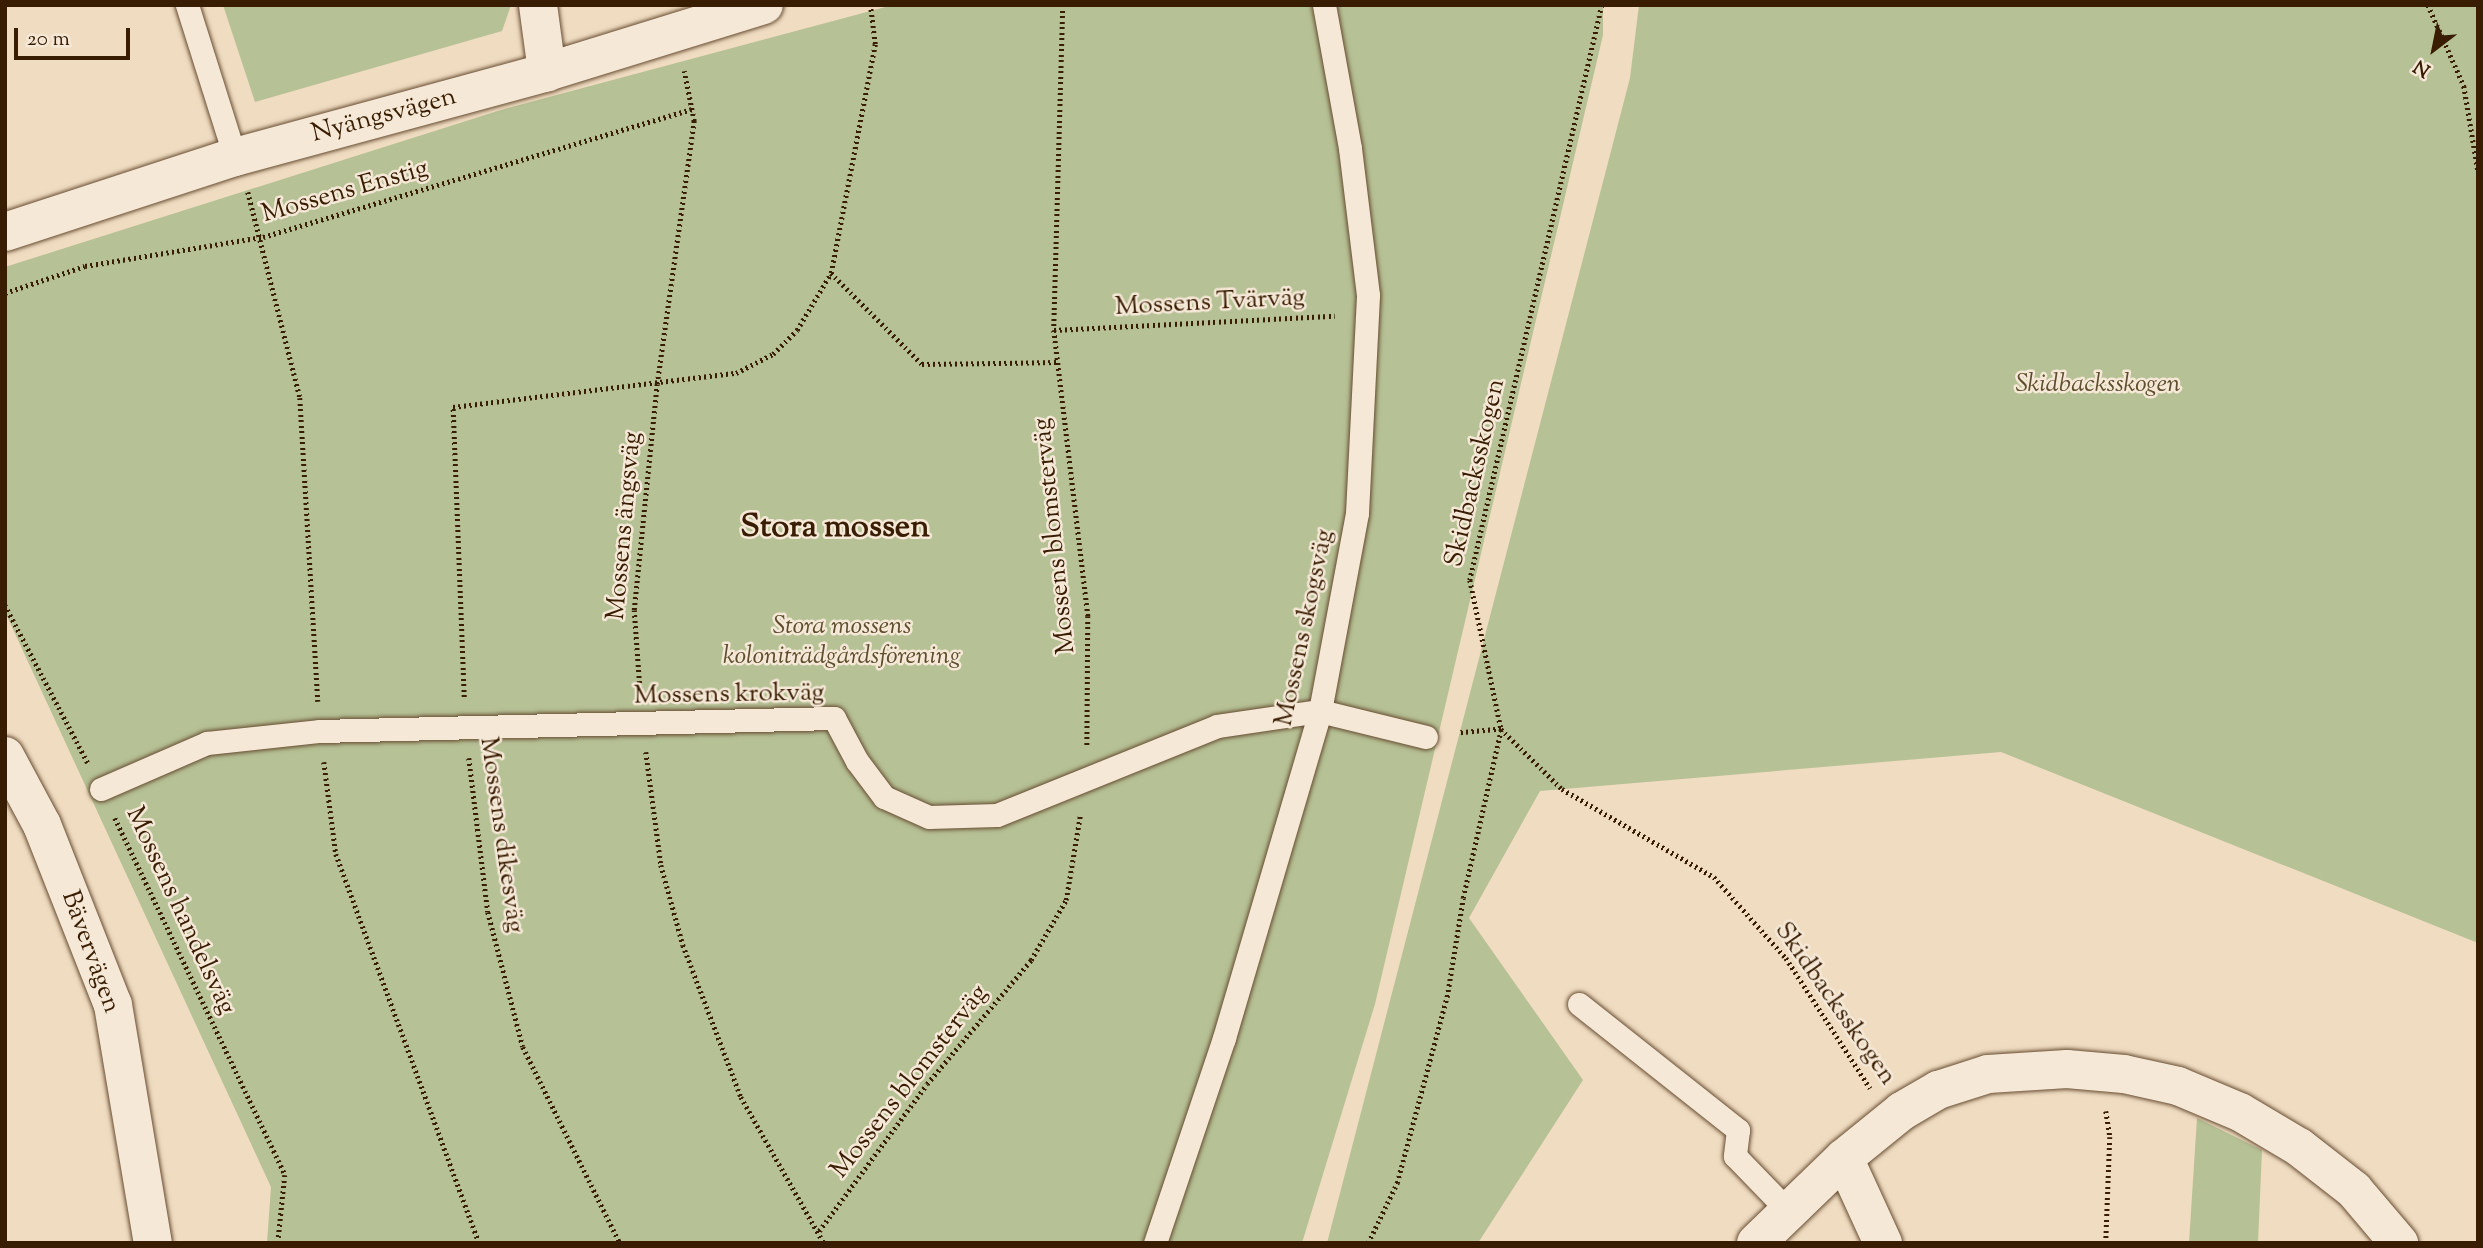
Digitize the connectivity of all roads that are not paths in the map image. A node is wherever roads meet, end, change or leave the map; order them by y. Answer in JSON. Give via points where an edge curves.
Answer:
{"nodes":[{"id":1,"x":187,"y":5,"type":"edge"},
{"id":2,"x":538,"y":5,"type":"edge"},
{"id":3,"x":764,"y":5,"type":"edge"},
{"id":4,"x":1324,"y":5,"type":"edge"},
{"id":5,"x":547,"y":72,"type":"junction"},
{"id":6,"x":235,"y":157,"type":"junction"},
{"id":7,"x":5,"y":232,"type":"edge"},
{"id":8,"x":1320,"y":711,"type":"junction"},
{"id":9,"x":1426,"y":737,"type":"road end"},
{"id":10,"x":5,"y":756,"type":"edge"},
{"id":11,"x":101,"y":789,"type":"road end"},
{"id":12,"x":1579,"y":1004,"type":"dead end"},
{"id":13,"x":1844,"y":1158,"type":"junction"},
{"id":14,"x":1789,"y":1212,"type":"junction"},
{"id":15,"x":153,"y":1243,"type":"edge"},
{"id":16,"x":1155,"y":1243,"type":"edge"},
{"id":17,"x":1756,"y":1243,"type":"edge"},
{"id":18,"x":1883,"y":1243,"type":"edge"},
{"id":19,"x":2399,"y":1243,"type":"edge"}],
"edges":[{"from":1,"to":6,"type":"lane"},
{"from":2,"to":5,"type":"street"},
{"from":3,"to":5,"type":"street","name":"Nyängsvägen"},
{"from":4,"to":8,"type":"lane","name":"Mossens skogsväg","via":[[1350,148],[1368,315],[1357,513]]},
{"from":5,"to":6,"type":"street","name":"Nyängsvägen"},
{"from":6,"to":7,"type":"street","name":"Nyängsvägen"},
{"from":8,"to":9,"type":"lane","name":"Mossens krokväg"},
{"from":8,"to":11,"type":"lane","name":"Mossens krokväg","via":[[1217,726],[997,815],[929,817],[884,797],[857,761],[834,718],[320,731],[207,743]]},
{"from":8,"to":16,"type":"lane","name":"Mossens skogsväg","via":[[1224,1038]]},
{"from":10,"to":15,"type":"street","name":"Bävervägen","via":[[42,825],[113,1005]]},
{"from":12,"to":14,"type":"lane","via":[[1738,1130],[1735,1156]]},
{"from":13,"to":14,"type":"street"},
{"from":13,"to":18,"type":"street"},
{"from":13,"to":19,"type":"street","via":[[1890,1120],[1938,1090],[1988,1074],[2067,1069],[2099,1072],[2178,1086],[2240,1112],[2299,1147],[2354,1190]]},
{"from":14,"to":17,"type":"street"}]}
